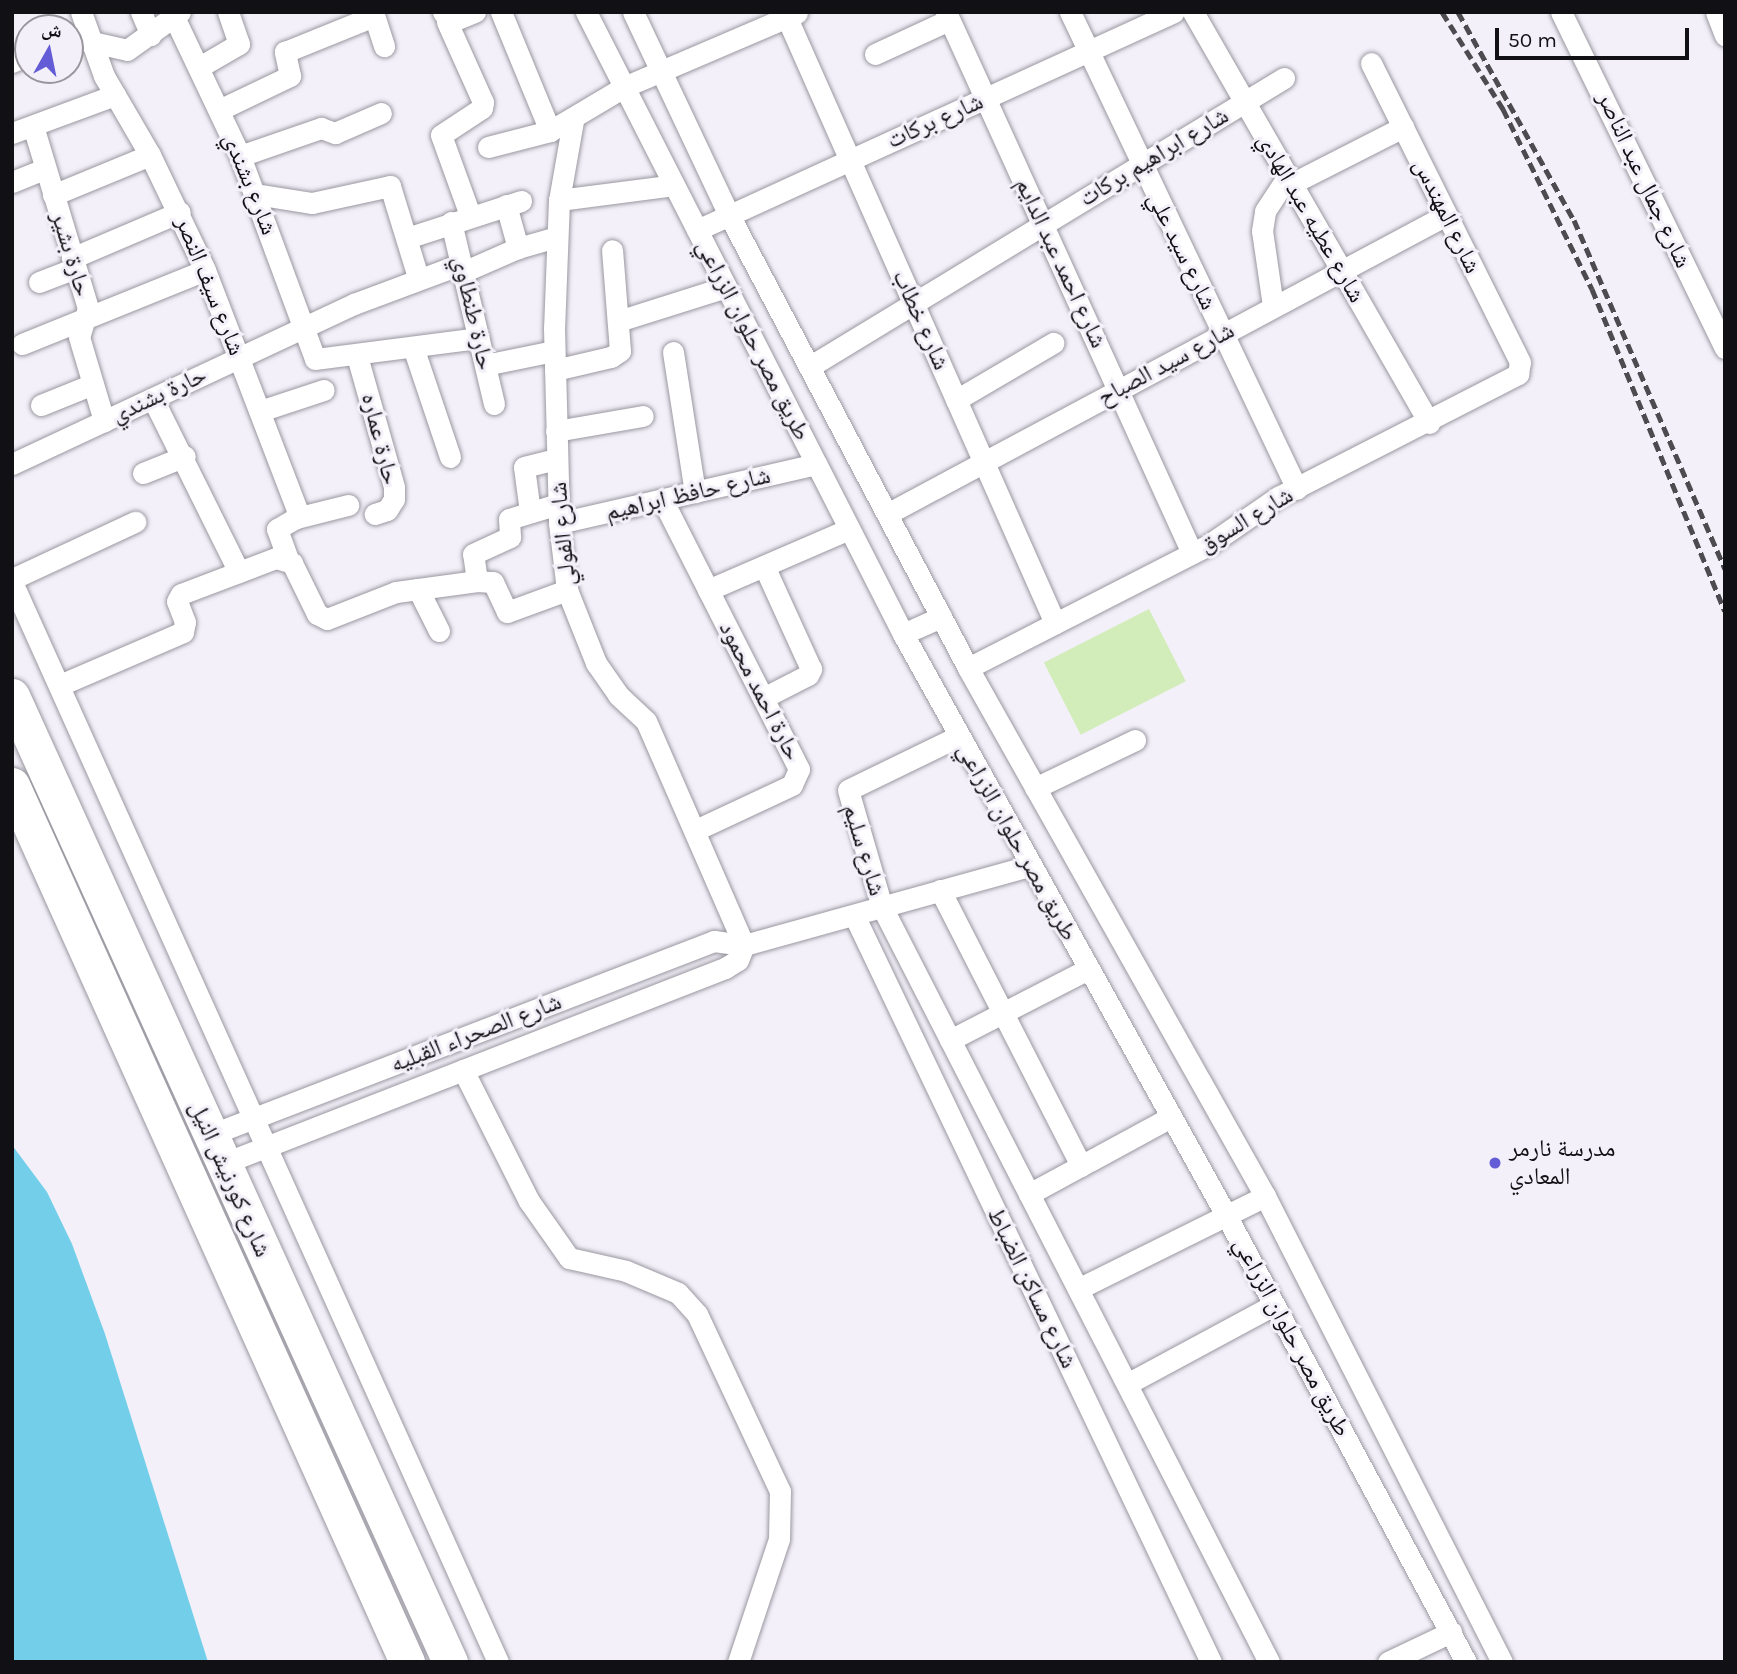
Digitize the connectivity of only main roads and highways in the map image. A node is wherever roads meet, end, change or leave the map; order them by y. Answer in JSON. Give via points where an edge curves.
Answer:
{"nodes":[{"id":1,"x":12,"y":696,"type":"edge"},
{"id":2,"x":12,"y":785,"type":"edge"},
{"id":3,"x":407,"y":1662,"type":"edge"},
{"id":4,"x":450,"y":1662,"type":"edge"}],
"edges":[{"from":1,"to":4,"type":"highway","name":"شارع كورنيش النيل"},
{"from":2,"to":3,"type":"highway","name":"شارع كورنيش النيل"}]}
